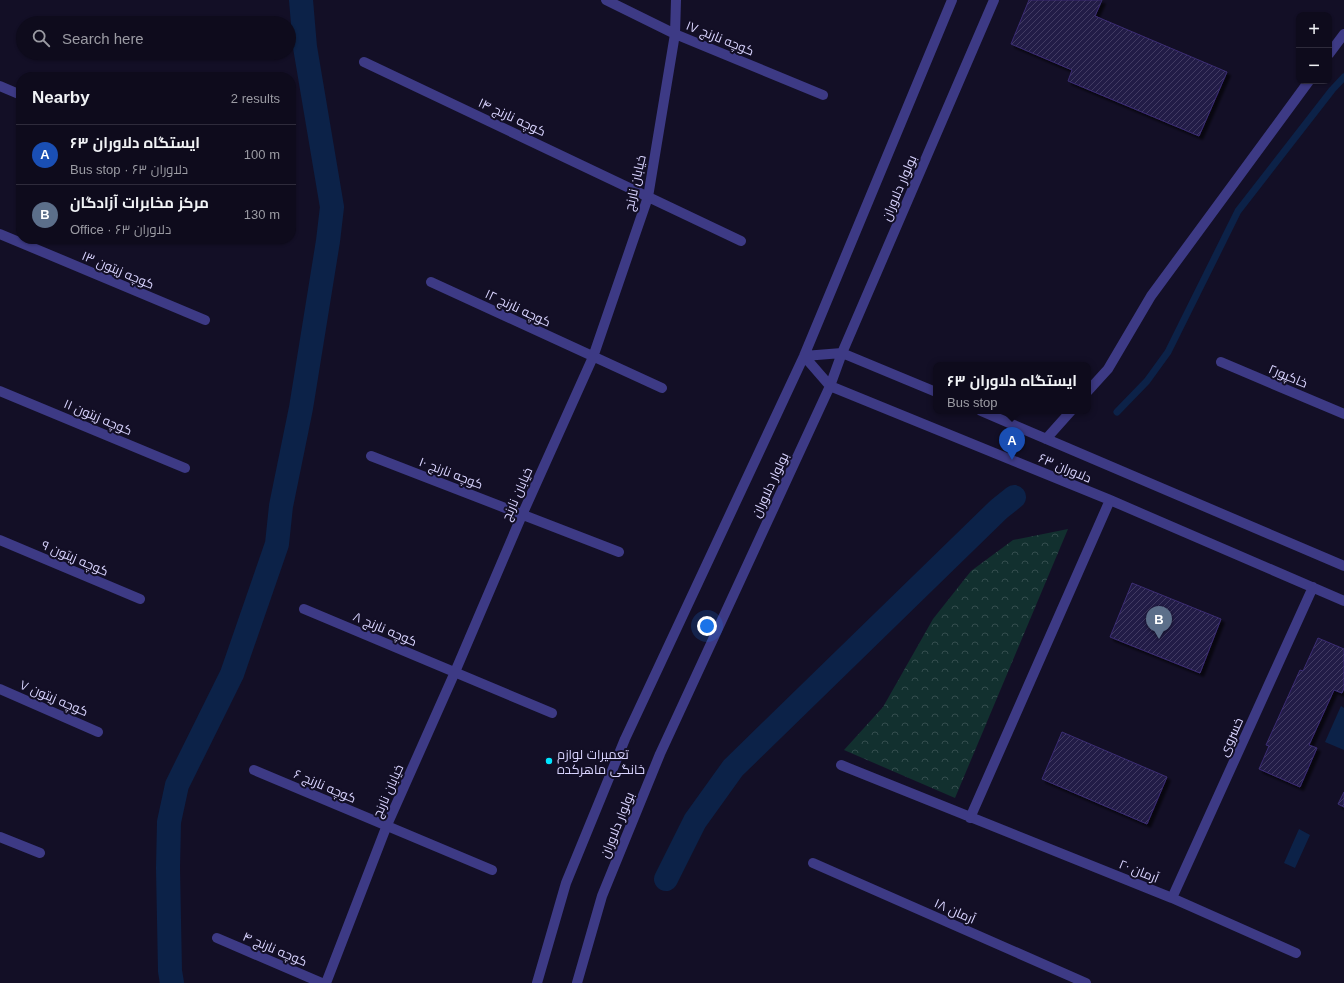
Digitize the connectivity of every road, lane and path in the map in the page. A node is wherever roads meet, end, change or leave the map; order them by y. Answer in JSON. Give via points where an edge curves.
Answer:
{"nodes":[{"id":1,"x":606,"y":0,"type":"edge"},
{"id":2,"x":676,"y":0,"type":"edge"},
{"id":3,"x":952,"y":0,"type":"edge"},
{"id":4,"x":994,"y":0,"type":"edge"},
{"id":5,"x":675,"y":34,"type":"junction"},
{"id":6,"x":1344,"y":34,"type":"edge"},
{"id":7,"x":1332,"y":50,"type":"edge"},
{"id":8,"x":364,"y":62,"type":"dead end"},
{"id":9,"x":1308,"y":84,"type":"edge"},
{"id":10,"x":0,"y":86,"type":"edge"},
{"id":11,"x":16,"y":94,"type":"edge"},
{"id":12,"x":823,"y":95,"type":"dead end"},
{"id":13,"x":648,"y":197,"type":"junction"},
{"id":14,"x":0,"y":234,"type":"edge"},
{"id":15,"x":741,"y":240,"type":"dead end"},
{"id":16,"x":16,"y":241,"type":"edge"},
{"id":17,"x":24,"y":244,"type":"edge"},
{"id":18,"x":431,"y":282,"type":"dead end"},
{"id":19,"x":205,"y":320,"type":"dead end"},
{"id":20,"x":842,"y":353,"type":"junction"},
{"id":21,"x":593,"y":356,"type":"junction"},
{"id":22,"x":804,"y":356,"type":"junction"},
{"id":23,"x":1221,"y":362,"type":"dead end"},
{"id":24,"x":830,"y":386,"type":"junction"},
{"id":25,"x":662,"y":388,"type":"dead end"},
{"id":26,"x":1091,"y":388,"type":"edge"},
{"id":27,"x":0,"y":391,"type":"edge"},
{"id":28,"x":933,"y":391,"type":"edge"},
{"id":29,"x":988,"y":414,"type":"edge"},
{"id":30,"x":1067,"y":414,"type":"edge"},
{"id":31,"x":1344,"y":414,"type":"edge"},
{"id":32,"x":1046,"y":438,"type":"junction"},
{"id":33,"x":371,"y":456,"type":"dead end"},
{"id":34,"x":185,"y":468,"type":"dead end"},
{"id":35,"x":1110,"y":500,"type":"junction"},
{"id":36,"x":522,"y":515,"type":"junction"},
{"id":37,"x":0,"y":540,"type":"edge"},
{"id":38,"x":619,"y":552,"type":"dead end"},
{"id":39,"x":1344,"y":566,"type":"edge"},
{"id":40,"x":1313,"y":587,"type":"junction"},
{"id":41,"x":140,"y":599,"type":"dead end"},
{"id":42,"x":1344,"y":601,"type":"edge"},
{"id":43,"x":304,"y":609,"type":"dead end"},
{"id":44,"x":455,"y":672,"type":"junction"},
{"id":45,"x":0,"y":689,"type":"edge"},
{"id":46,"x":552,"y":713,"type":"dead end"},
{"id":47,"x":98,"y":732,"type":"dead end"},
{"id":48,"x":841,"y":765,"type":"dead end"},
{"id":49,"x":254,"y":770,"type":"dead end"},
{"id":50,"x":970,"y":818,"type":"junction"},
{"id":51,"x":387,"y":826,"type":"junction"},
{"id":52,"x":0,"y":837,"type":"edge"},
{"id":53,"x":40,"y":853,"type":"dead end"},
{"id":54,"x":813,"y":863,"type":"dead end"},
{"id":55,"x":492,"y":870,"type":"dead end"},
{"id":56,"x":1172,"y":898,"type":"junction"},
{"id":57,"x":217,"y":938,"type":"dead end"},
{"id":58,"x":1296,"y":953,"type":"dead end"},
{"id":59,"x":322,"y":983,"type":"edge"},
{"id":60,"x":326,"y":983,"type":"edge"},
{"id":61,"x":537,"y":983,"type":"edge"},
{"id":62,"x":577,"y":983,"type":"edge"},
{"id":63,"x":1086,"y":983,"type":"edge"}],
"edges":[{"from":1,"to":5,"type":"street","name":"کوچه نارنج ۱۷"},
{"from":2,"to":5,"type":"street","name":"خیابان نارنج"},
{"from":3,"to":22,"type":"street","name":"بولوار دلاوران"},
{"from":4,"to":20,"type":"street","name":"بولوار دلاوران"},
{"from":5,"to":12,"type":"street","name":"کوچه نارنج ۱۷"},
{"from":5,"to":13,"type":"street","name":"خیابان نارنج"},
{"from":6,"to":7,"type":"street"},
{"from":8,"to":13,"type":"street","name":"کوچه نارنج ۱۴"},
{"from":9,"to":26,"type":"street","via":[[1151,296],[1108,369]]},
{"from":10,"to":11,"type":"street"},
{"from":13,"to":15,"type":"street","name":"کوچه نارنج ۱۴"},
{"from":13,"to":21,"type":"street","name":"خیابان نارنج"},
{"from":14,"to":16,"type":"street","name":"کوچه زیتون ۱۳"},
{"from":17,"to":19,"type":"street","name":"کوچه زیتون ۱۳"},
{"from":18,"to":21,"type":"street","name":"کوچه نارنج ۱۲"},
{"from":20,"to":22,"type":"street"},
{"from":20,"to":24,"type":"street","name":"بولوار دلاوران"},
{"from":20,"to":28,"type":"street"},
{"from":21,"to":25,"type":"street","name":"کوچه نارنج ۱۲"},
{"from":21,"to":36,"type":"street","name":"خیابان نارنج"},
{"from":22,"to":24,"type":"street","name":"دلاوران ۶۳"},
{"from":22,"to":61,"type":"street","name":"بولوار دلاوران","via":[[625,739],[566,883]]},
{"from":23,"to":31,"type":"street","name":"خاکپور۲"},
{"from":24,"to":35,"type":"street","name":"دلاوران ۶۳"},
{"from":24,"to":62,"type":"street","name":"بولوار دلاوران","via":[[660,754],[602,896]]},
{"from":27,"to":34,"type":"street","name":"کوچه زیتون ۱۱"},
{"from":29,"to":32,"type":"street","name":"دلاوران ۶۳"},
{"from":30,"to":32,"type":"street"},
{"from":32,"to":39,"type":"street","name":"دلاوران ۶۳"},
{"from":33,"to":36,"type":"street","name":"کوچه نارنج ۱۰"},
{"from":35,"to":40,"type":"street","name":"دلاوران ۶۳"},
{"from":35,"to":50,"type":"street"},
{"from":36,"to":38,"type":"street","name":"کوچه نارنج ۱۰"},
{"from":36,"to":44,"type":"street","name":"خیابان نارنج"},
{"from":37,"to":41,"type":"street","name":"کوچه زیتون ۹"},
{"from":40,"to":42,"type":"street","name":"دلاوران ۶۳"},
{"from":40,"to":56,"type":"street","name":"خسروی"},
{"from":43,"to":44,"type":"street","name":"کوچه نارنج ۸"},
{"from":44,"to":46,"type":"street","name":"کوچه نارنج ۸"},
{"from":44,"to":51,"type":"street","name":"خیابان نارنج"},
{"from":45,"to":47,"type":"street","name":"کوچه زیتون ۷"},
{"from":48,"to":50,"type":"street","name":"آرمان ۲۰"},
{"from":49,"to":51,"type":"street","name":"کوچه نارنج ۶"},
{"from":50,"to":56,"type":"street","name":"آرمان ۲۰"},
{"from":51,"to":55,"type":"street","name":"کوچه نارنج ۶"},
{"from":51,"to":60,"type":"street","name":"خیابان نارنج"},
{"from":52,"to":53,"type":"street"},
{"from":54,"to":63,"type":"street","name":"آرمان ۱۸"},
{"from":56,"to":58,"type":"street","name":"آرمان ۲۰"},
{"from":57,"to":59,"type":"street","name":"کوچه نارنج ۴"}]}
